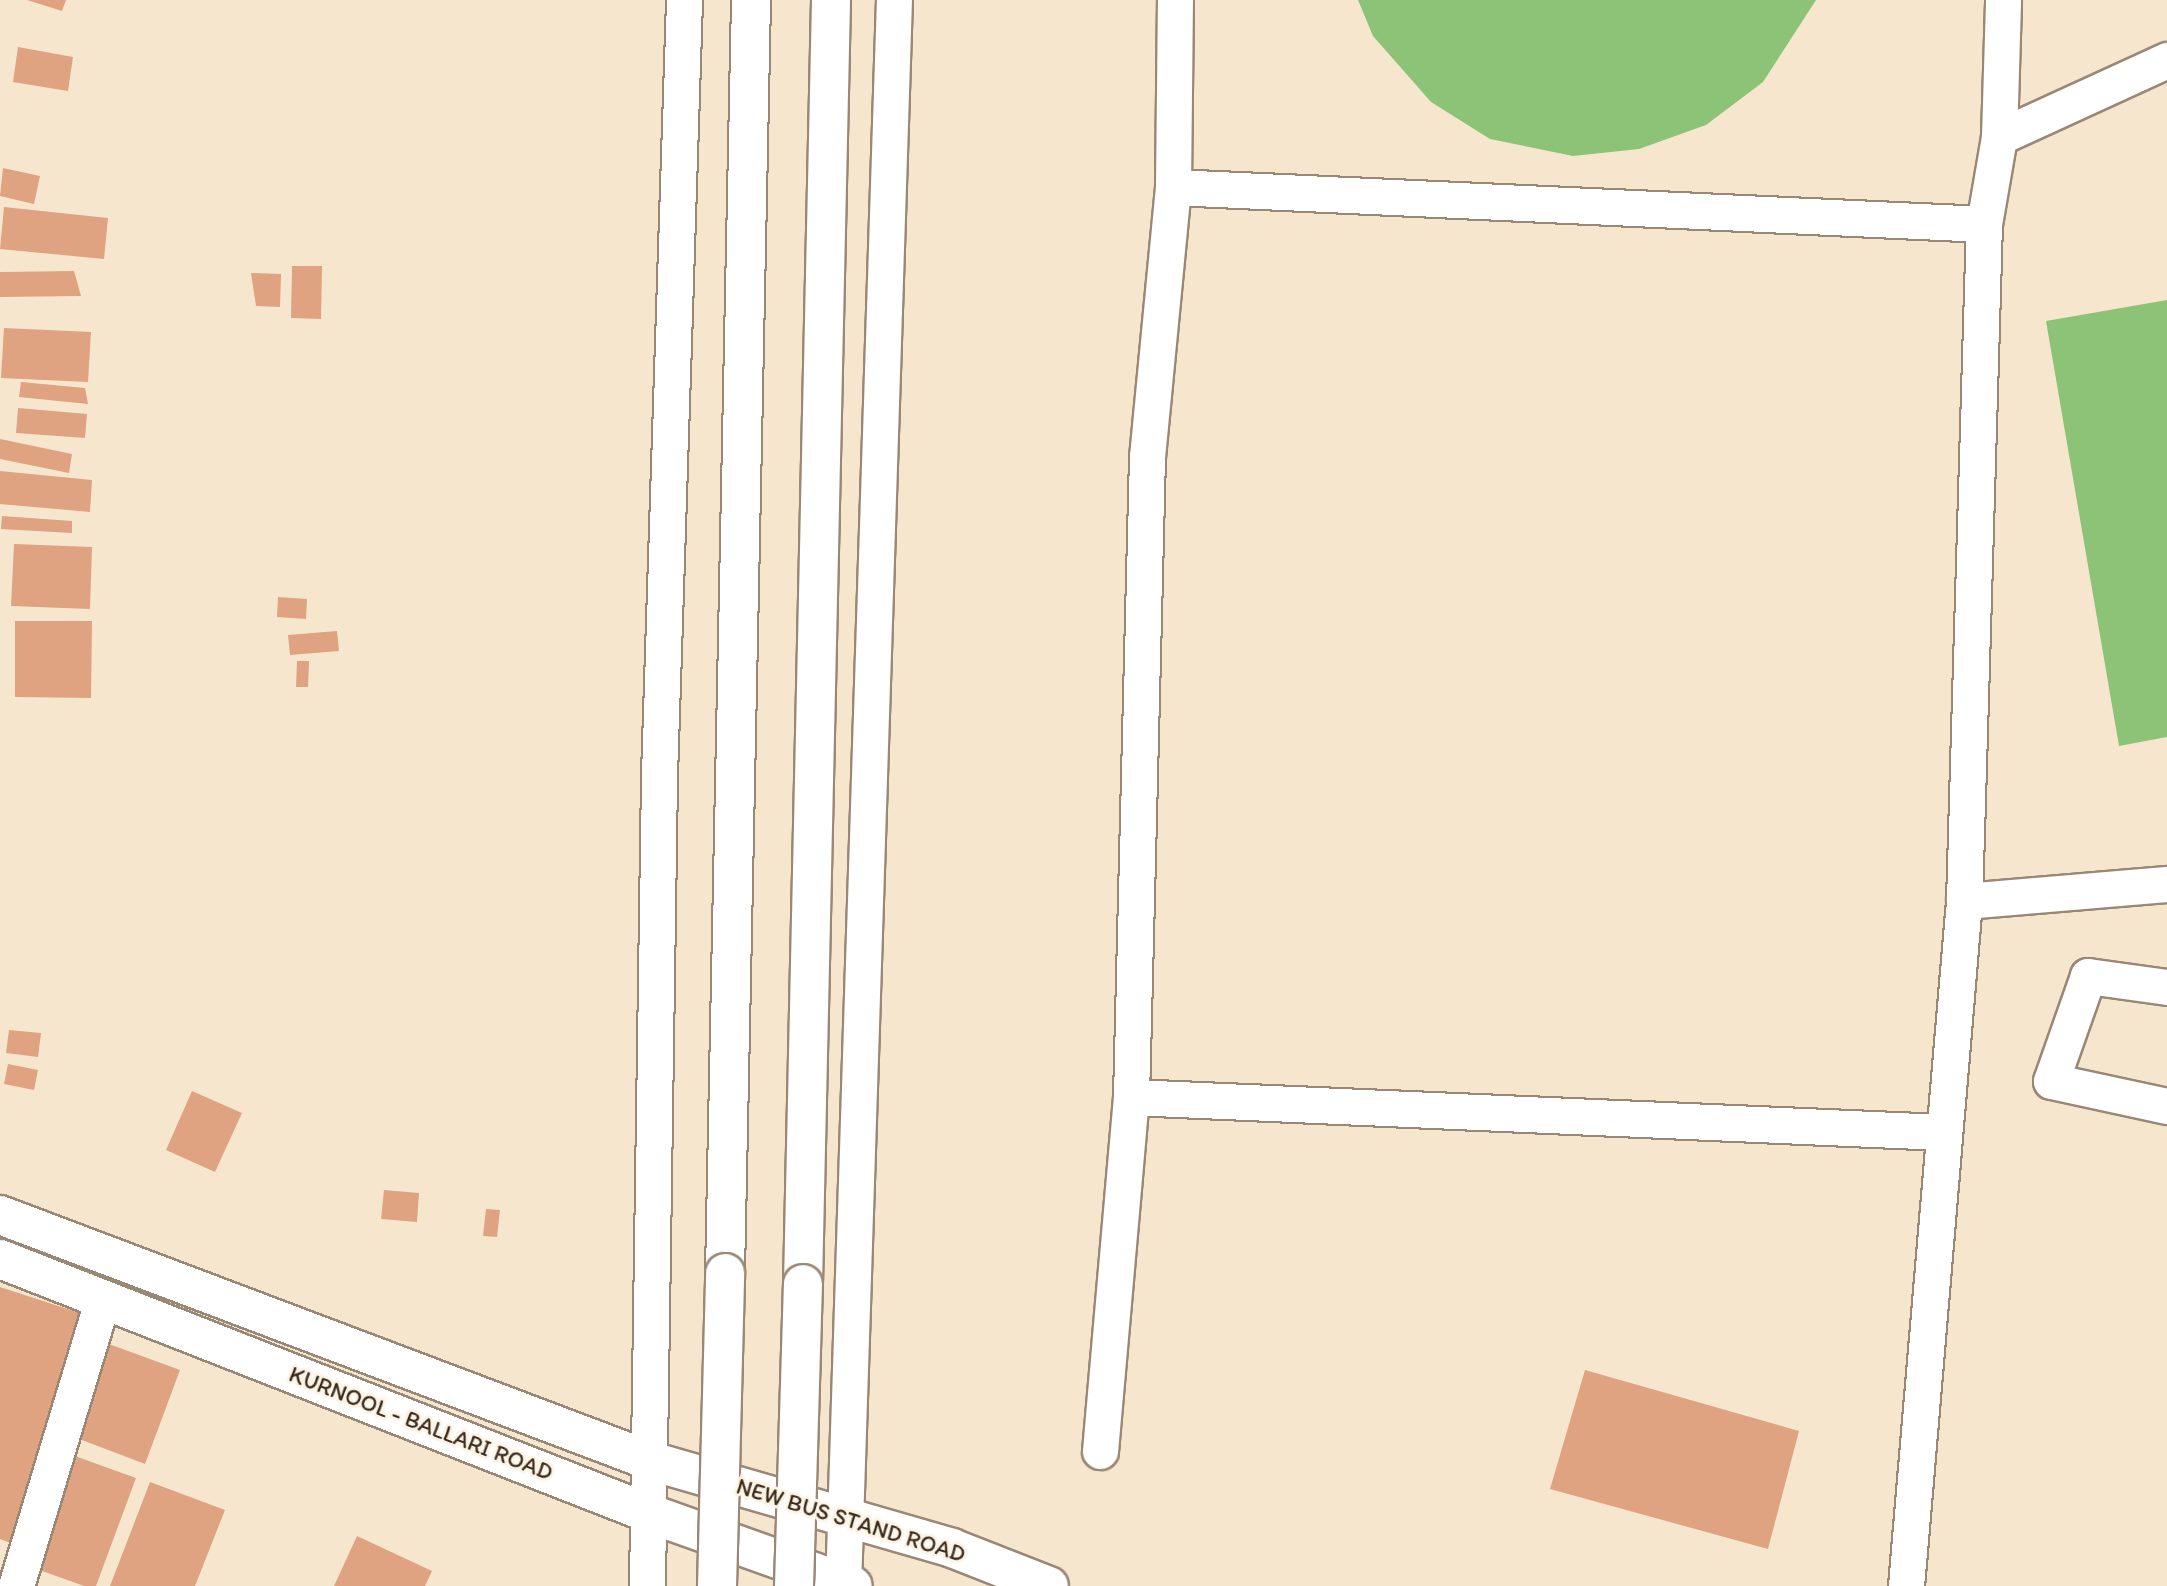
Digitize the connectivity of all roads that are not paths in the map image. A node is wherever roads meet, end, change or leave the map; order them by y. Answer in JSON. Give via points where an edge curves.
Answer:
{"nodes":[{"id":1,"x":684,"y":0,"type":"edge"},
{"id":2,"x":751,"y":0,"type":"edge"},
{"id":3,"x":831,"y":0,"type":"edge"},
{"id":4,"x":894,"y":0,"type":"edge"},
{"id":5,"x":1175,"y":0,"type":"edge"},
{"id":6,"x":2003,"y":0,"type":"edge"},
{"id":7,"x":2167,"y":60,"type":"edge"},
{"id":8,"x":1999,"y":137,"type":"junction"},
{"id":9,"x":1173,"y":187,"type":"junction"},
{"id":10,"x":1984,"y":225,"type":"junction"},
{"id":11,"x":2167,"y":884,"type":"edge"},
{"id":12,"x":1964,"y":901,"type":"junction"},
{"id":13,"x":2167,"y":987,"type":"edge"},
{"id":14,"x":1131,"y":1097,"type":"junction"},
{"id":15,"x":2167,"y":1106,"type":"edge"},
{"id":16,"x":1944,"y":1132,"type":"junction"},
{"id":17,"x":0,"y":1215,"type":"edge"},
{"id":18,"x":0,"y":1259,"type":"edge"},
{"id":19,"x":103,"y":1298,"type":"junction"},
{"id":20,"x":1100,"y":1451,"type":"dead end"},
{"id":21,"x":651,"y":1461,"type":"junction"},
{"id":22,"x":651,"y":1514,"type":"junction"},
{"id":23,"x":846,"y":1517,"type":"junction"},
{"id":24,"x":846,"y":1585,"type":"edge"},
{"id":25,"x":16,"y":1586,"type":"edge"},
{"id":26,"x":647,"y":1586,"type":"edge"},
{"id":27,"x":717,"y":1586,"type":"edge"},
{"id":28,"x":794,"y":1586,"type":"edge"},
{"id":29,"x":1049,"y":1586,"type":"edge"},
{"id":30,"x":1906,"y":1586,"type":"edge"}],
"edges":[{"from":1,"to":21,"type":"street","via":[[659,775]]},
{"from":2,"to":27,"type":"main road","bridge":true},
{"from":3,"to":28,"type":"main road","bridge":true},
{"from":4,"to":23,"type":"street"},
{"from":5,"to":9,"type":"street"},
{"from":6,"to":8,"type":"street"},
{"from":7,"to":8,"type":"street"},
{"from":8,"to":10,"type":"street"},
{"from":9,"to":10,"type":"street"},
{"from":9,"to":14,"type":"street","via":[[1147,457]]},
{"from":10,"to":12,"type":"street"},
{"from":11,"to":12,"type":"street"},
{"from":12,"to":16,"type":"street"},
{"from":13,"to":15,"type":"street","via":[[2088,975],[2051,1081]]},
{"from":14,"to":16,"type":"street"},
{"from":14,"to":20,"type":"street"},
{"from":16,"to":30,"type":"street"},
{"from":17,"to":21,"type":"main road","name":"KURNOOL - BALLARI ROAD"},
{"from":18,"to":19,"type":"main road","name":"KURNOOL - BALLARI ROAD"},
{"from":19,"to":22,"type":"main road","name":"KURNOOL - BALLARI ROAD"},
{"from":19,"to":25,"type":"street"},
{"from":21,"to":22,"type":"street"},
{"from":21,"to":23,"type":"main road","name":"NEW BUS STAND ROAD"},
{"from":22,"to":24,"type":"main road","name":"KURNOOL - BALLARI ROAD"},
{"from":22,"to":26,"type":"street"},
{"from":23,"to":24,"type":"street"},
{"from":23,"to":29,"type":"main road","name":"NEW BUS STAND ROAD","via":[[951,1548]]}]}
